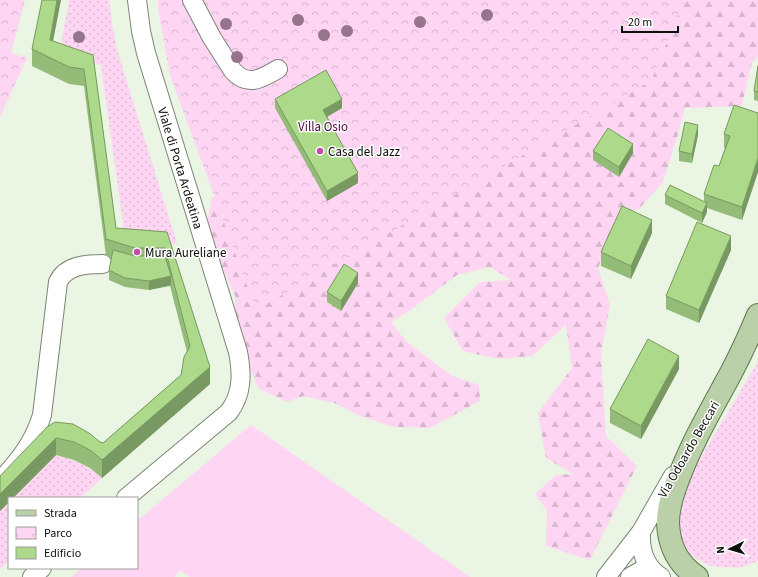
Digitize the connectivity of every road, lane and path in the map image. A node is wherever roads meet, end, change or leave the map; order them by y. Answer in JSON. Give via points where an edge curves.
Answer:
{"nodes":[{"id":1,"x":137,"y":0,"type":"edge"},
{"id":2,"x":192,"y":0,"type":"edge"},
{"id":3,"x":278,"y":69,"type":"dead end"},
{"id":4,"x":102,"y":264,"type":"dead end"},
{"id":5,"x":758,"y":315,"type":"edge"},
{"id":6,"x":698,"y":434,"type":"junction"},
{"id":7,"x":0,"y":481,"type":"edge"},
{"id":8,"x":127,"y":497,"type":"edge"},
{"id":9,"x":641,"y":532,"type":"junction"},
{"id":10,"x":41,"y":569,"type":"edge"},
{"id":11,"x":655,"y":572,"type":"edge"},
{"id":12,"x":32,"y":577,"type":"edge"},
{"id":13,"x":606,"y":577,"type":"edge"},
{"id":14,"x":630,"y":577,"type":"edge"},
{"id":15,"x":697,"y":577,"type":"edge"}],
"edges":[{"from":1,"to":8,"type":"street","name":"Viale di Porta Ardeatina","via":[[148,58],[238,352],[241,375],[240,390],[229,412]]},
{"from":2,"to":3,"type":"street","via":[[212,38],[237,75],[248,81]]},
{"from":4,"to":7,"type":"street","via":[[72,269],[58,282],[42,415],[28,448]]},
{"from":5,"to":6,"type":"main road","name":"Via Odoardo Beccari"},
{"from":6,"to":9,"type":"street","name":"Via Odoardo Beccari"},
{"from":6,"to":15,"type":"main road","via":[[678,481],[668,522],[671,542],[679,561]]},
{"from":9,"to":11,"type":"street","via":[[642,550]]},
{"from":9,"to":13,"type":"street","name":"Via Odoardo Beccari"},
{"from":10,"to":12,"type":"street"},
{"from":11,"to":14,"type":"street"}]}
